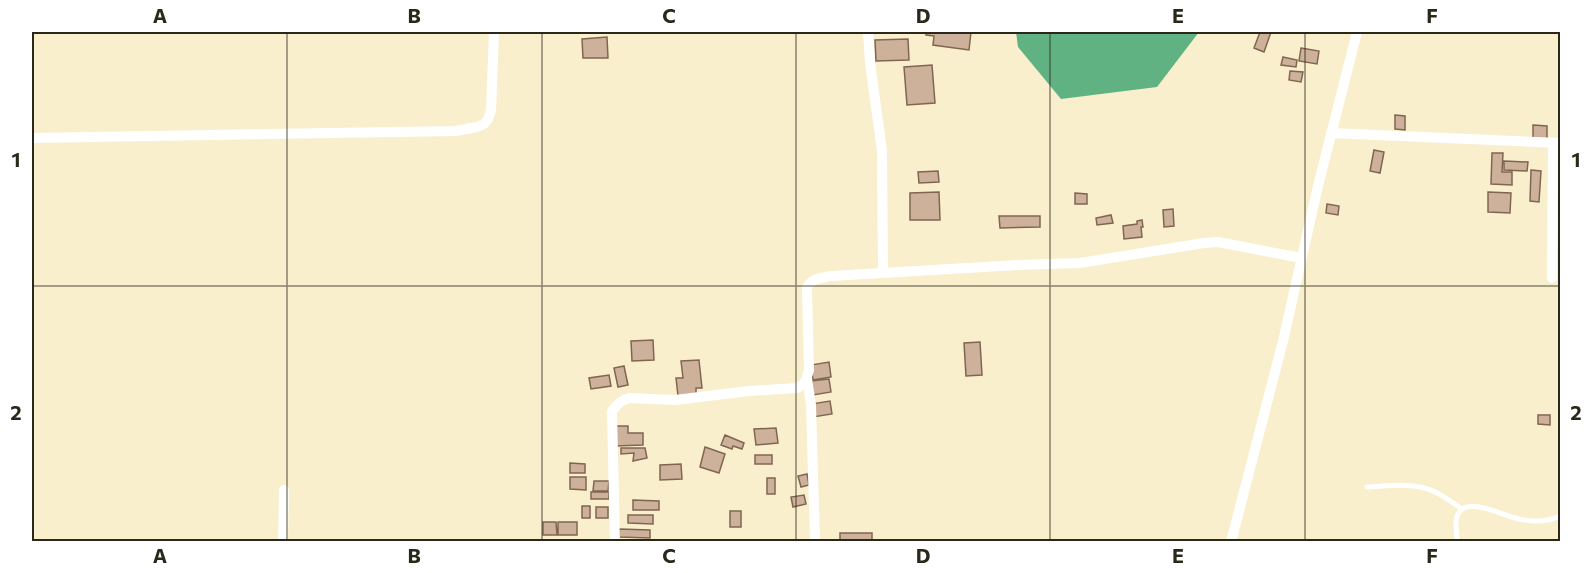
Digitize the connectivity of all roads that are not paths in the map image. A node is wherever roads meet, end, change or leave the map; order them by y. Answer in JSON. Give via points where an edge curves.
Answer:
{"nodes":[{"id":1,"x":494,"y":32,"type":"edge"},
{"id":2,"x":868,"y":32,"type":"edge"},
{"id":3,"x":1357,"y":32,"type":"edge"},
{"id":4,"x":1331,"y":133,"type":"junction"},
{"id":5,"x":32,"y":138,"type":"edge"},
{"id":6,"x":1557,"y":143,"type":"edge"},
{"id":7,"x":1301,"y":258,"type":"junction"},
{"id":8,"x":883,"y":273,"type":"junction"},
{"id":9,"x":1552,"y":278,"type":"dead end"},
{"id":10,"x":807,"y":379,"type":"junction"},
{"id":11,"x":1367,"y":487,"type":"dead end"},
{"id":12,"x":284,"y":490,"type":"dead end"},
{"id":13,"x":1462,"y":509,"type":"junction"},
{"id":14,"x":1560,"y":516,"type":"edge"},
{"id":15,"x":283,"y":542,"type":"edge"},
{"id":16,"x":615,"y":542,"type":"edge"},
{"id":17,"x":815,"y":542,"type":"edge"},
{"id":18,"x":1231,"y":542,"type":"edge"},
{"id":19,"x":1457,"y":542,"type":"edge"}],
"edges":[{"from":1,"to":5,"type":"street","via":[[491,111],[477,128]]},
{"from":2,"to":8,"type":"street","via":[[882,151]]},
{"from":3,"to":4,"type":"street"},
{"from":4,"to":6,"type":"street"},
{"from":4,"to":7,"type":"street"},
{"from":6,"to":9,"type":"street"},
{"from":7,"to":8,"type":"street","via":[[1218,242],[1080,263]]},
{"from":7,"to":18,"type":"street"},
{"from":8,"to":10,"type":"street","via":[[814,279],[808,285]]},
{"from":10,"to":16,"type":"street","via":[[802,386],[788,389],[675,400],[630,398],[619,402],[612,411]]},
{"from":10,"to":17,"type":"street"},
{"from":11,"to":13,"type":"lane","via":[[1420,487],[1444,496]]},
{"from":12,"to":15,"type":"street"},
{"from":13,"to":14,"type":"lane","via":[[1488,509],[1528,520]]},
{"from":13,"to":19,"type":"lane","via":[[1458,514]]}]}
